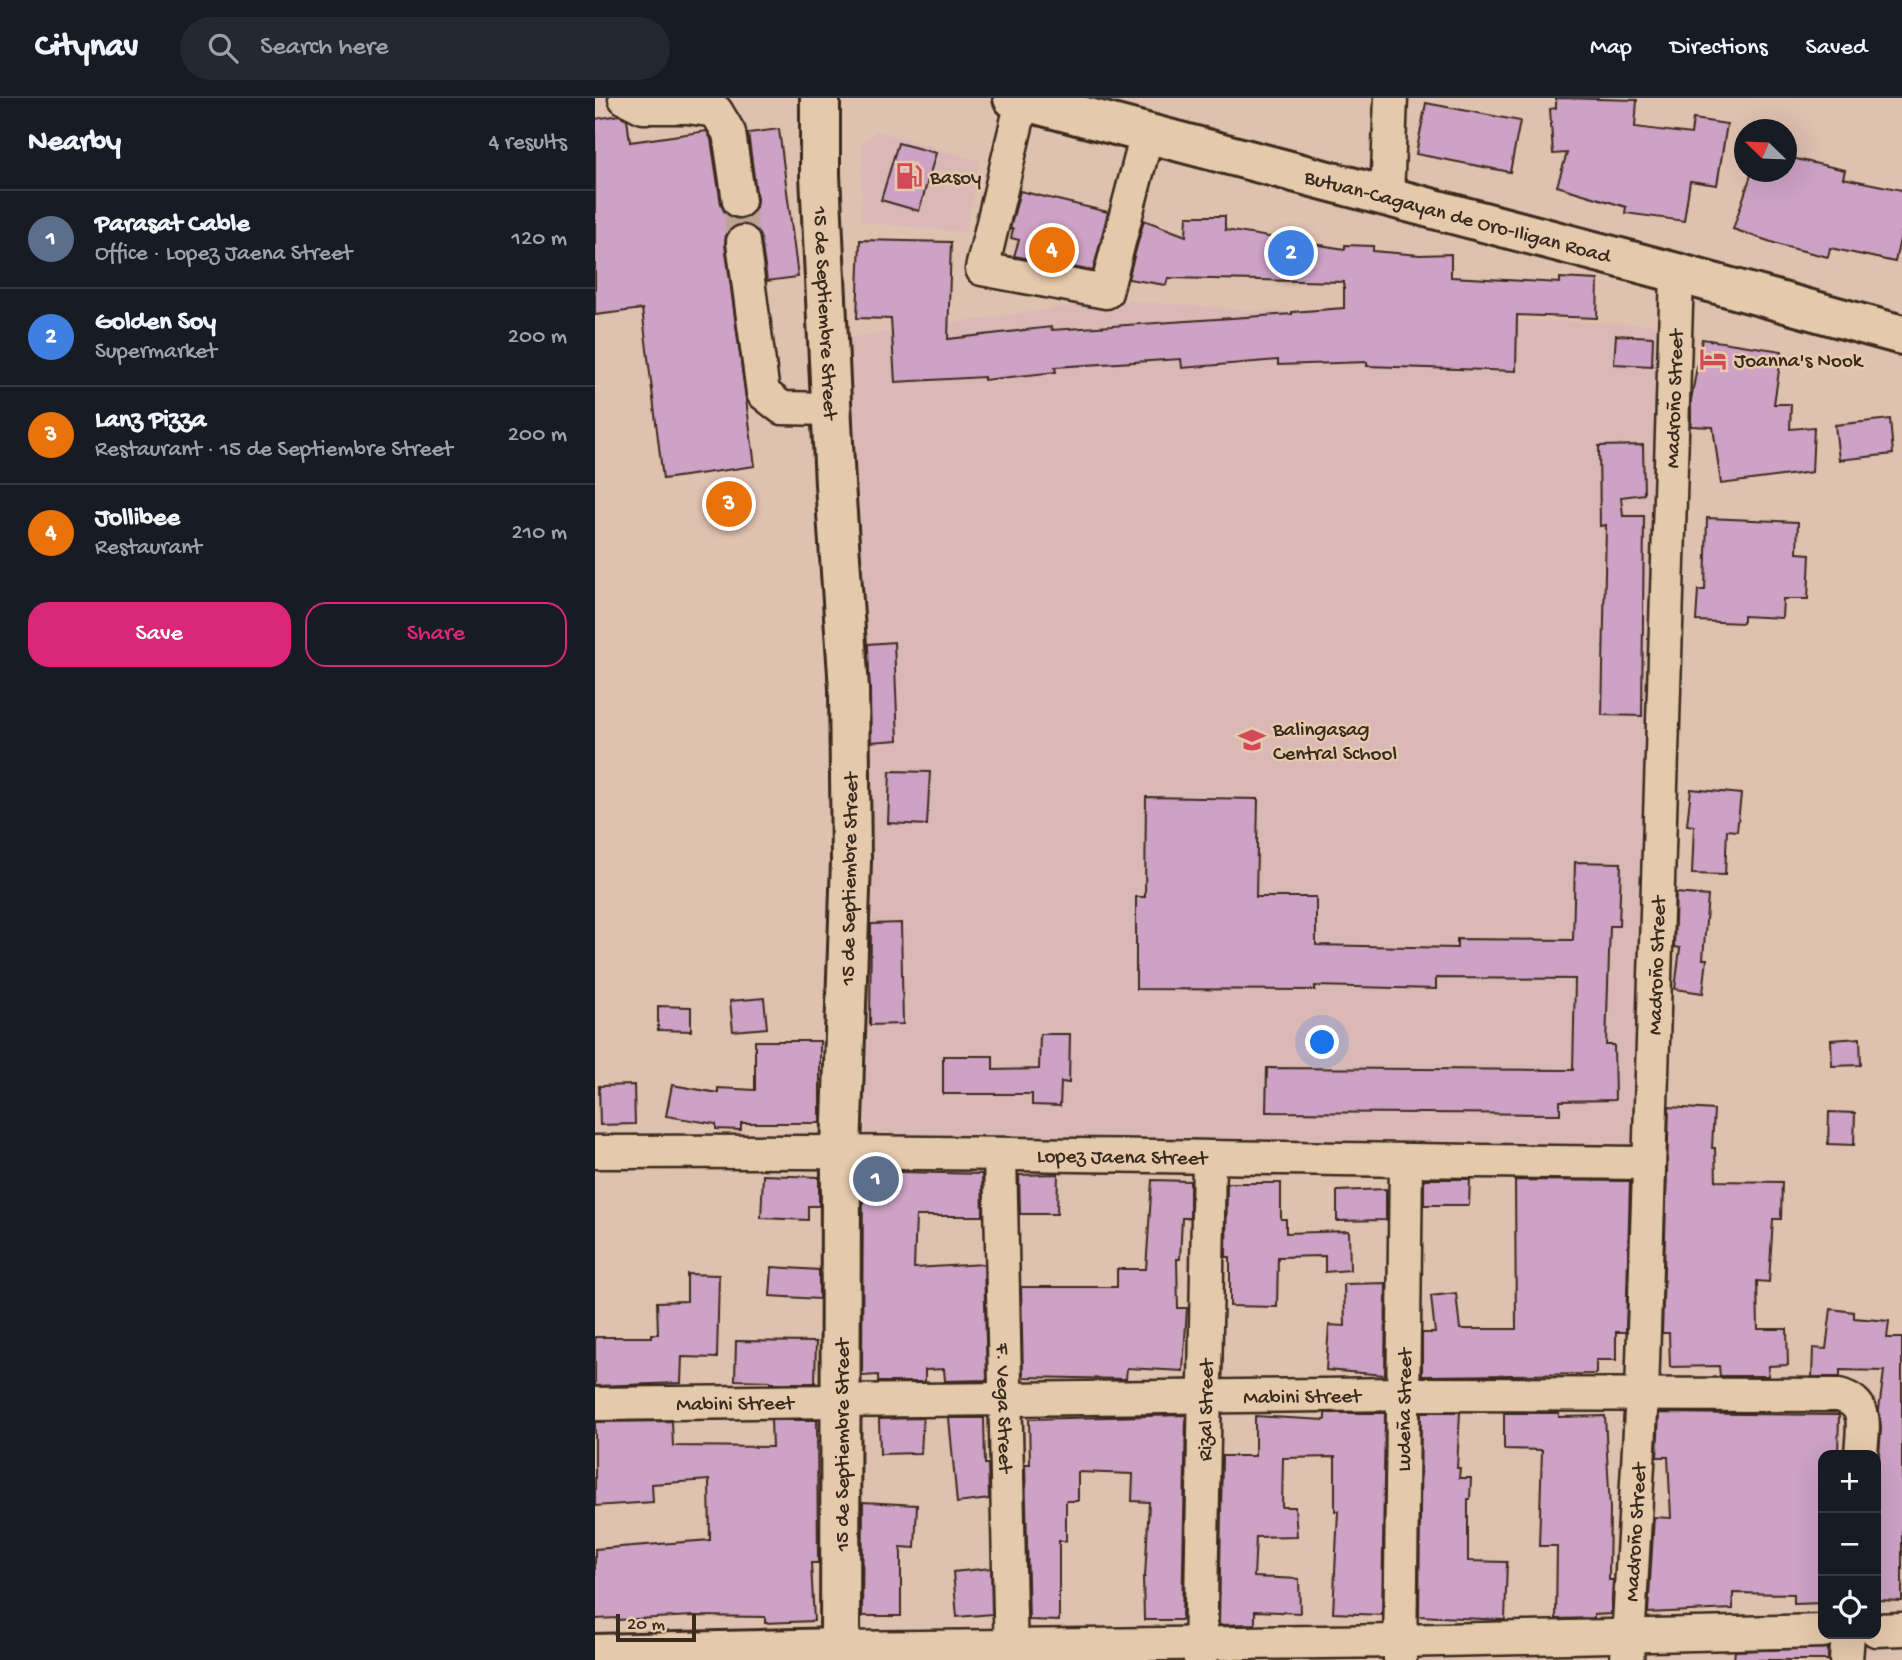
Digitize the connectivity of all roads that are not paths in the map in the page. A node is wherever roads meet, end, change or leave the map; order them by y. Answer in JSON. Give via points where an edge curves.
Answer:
{"nodes":[{"id":1,"x":625,"y":98,"type":"edge"},
{"id":2,"x":820,"y":98,"type":"edge"},
{"id":3,"x":1391,"y":98,"type":"edge"},
{"id":4,"x":1017,"y":99,"type":"edge"},
{"id":5,"x":1147,"y":134,"type":"junction"},
{"id":6,"x":1387,"y":197,"type":"junction"},
{"id":7,"x":739,"y":201,"type":"tunnel mouth"},
{"id":8,"x":743,"y":242,"type":"tunnel mouth"},
{"id":9,"x":1677,"y":273,"type":"junction"},
{"id":10,"x":1902,"y":335,"type":"edge"},
{"id":11,"x":832,"y":409,"type":"junction"},
{"id":12,"x":841,"y":1151,"type":"junction"},
{"id":13,"x":595,"y":1152,"type":"edge"},
{"id":14,"x":1000,"y":1154,"type":"junction"},
{"id":15,"x":1209,"y":1159,"type":"junction"},
{"id":16,"x":1406,"y":1161,"type":"junction"},
{"id":17,"x":1648,"y":1163,"type":"junction"},
{"id":18,"x":1404,"y":1394,"type":"junction"},
{"id":19,"x":1642,"y":1394,"type":"junction"},
{"id":20,"x":1205,"y":1396,"type":"junction"},
{"id":21,"x":1004,"y":1399,"type":"junction"},
{"id":22,"x":842,"y":1401,"type":"junction"},
{"id":23,"x":595,"y":1404,"type":"edge"},
{"id":24,"x":1860,"y":1450,"type":"edge"},
{"id":25,"x":1902,"y":1629,"type":"edge"},
{"id":26,"x":1881,"y":1630,"type":"edge"},
{"id":27,"x":1818,"y":1631,"type":"edge"},
{"id":28,"x":1848,"y":1639,"type":"edge"},
{"id":29,"x":1628,"y":1648,"type":"edge"},
{"id":30,"x":1400,"y":1651,"type":"edge"},
{"id":31,"x":1201,"y":1652,"type":"edge"},
{"id":32,"x":1011,"y":1653,"type":"edge"},
{"id":33,"x":595,"y":1654,"type":"edge"},
{"id":34,"x":840,"y":1654,"type":"edge"},
{"id":35,"x":1846,"y":1660,"type":"edge"}],
"edges":[{"from":1,"to":7,"type":"street","via":[[643,107],[716,111],[729,133]]},
{"from":2,"to":11,"type":"main road","name":"15 de Septiembre Street"},
{"from":3,"to":6,"type":"street"},
{"from":4,"to":5,"type":"main road","name":"Butuan-Cagayan de Oro-Iligan Road"},
{"from":4,"to":5,"type":"street","via":[[982,269],[1106,292]]},
{"from":5,"to":6,"type":"main road","name":"Butuan-Cagayan de Oro-Iligan Road"},
{"from":6,"to":9,"type":"main road","name":"Butuan-Cagayan de Oro-Iligan Road"},
{"from":8,"to":11,"type":"street","via":[[763,393],[782,408]]},
{"from":9,"to":10,"type":"main road","name":"Butuan-Cagayan de Oro-Iligan Road"},
{"from":9,"to":17,"type":"street","name":"Madroño Street"},
{"from":11,"to":12,"type":"main road","name":"15 de Septiembre Street","via":[[850,742],[851,861]]},
{"from":12,"to":13,"type":"street","name":"Lopez Jaena Street"},
{"from":12,"to":14,"type":"street","name":"Lopez Jaena Street"},
{"from":12,"to":22,"type":"main road","name":"15 de Septiembre Street"},
{"from":14,"to":15,"type":"street","name":"Lopez Jaena Street"},
{"from":14,"to":21,"type":"street","name":"F. Vega Street"},
{"from":15,"to":16,"type":"street","name":"Lopez Jaena Street"},
{"from":15,"to":20,"type":"street","name":"Rizal Street"},
{"from":16,"to":17,"type":"street","name":"Lopez Jaena Street"},
{"from":16,"to":18,"type":"street","name":"Ludeña Street"},
{"from":17,"to":19,"type":"street","name":"Madroño Street"},
{"from":18,"to":19,"type":"street","name":"Mabini Street"},
{"from":18,"to":20,"type":"street","name":"Mabini Street"},
{"from":18,"to":30,"type":"street","name":"Ludeña Street"},
{"from":19,"to":24,"type":"street","name":"Mabini Street","via":[[1839,1395],[1850,1398],[1862,1412]]},
{"from":19,"to":29,"type":"street","name":"Madroño Street"},
{"from":20,"to":21,"type":"street","name":"Mabini Street"},
{"from":20,"to":31,"type":"street","name":"Rizal Street"},
{"from":21,"to":22,"type":"street","name":"Mabini Street"},
{"from":21,"to":32,"type":"street","name":"F. Vega Street"},
{"from":22,"to":23,"type":"street","name":"Mabini Street"},
{"from":22,"to":34,"type":"main road","name":"15 de Septiembre Street"},
{"from":25,"to":26,"type":"street"},
{"from":27,"to":29,"type":"street"},
{"from":28,"to":35,"type":"street"},
{"from":29,"to":30,"type":"street"},
{"from":30,"to":31,"type":"street"},
{"from":31,"to":32,"type":"street"},
{"from":32,"to":34,"type":"street"},
{"from":33,"to":34,"type":"main road"}]}
